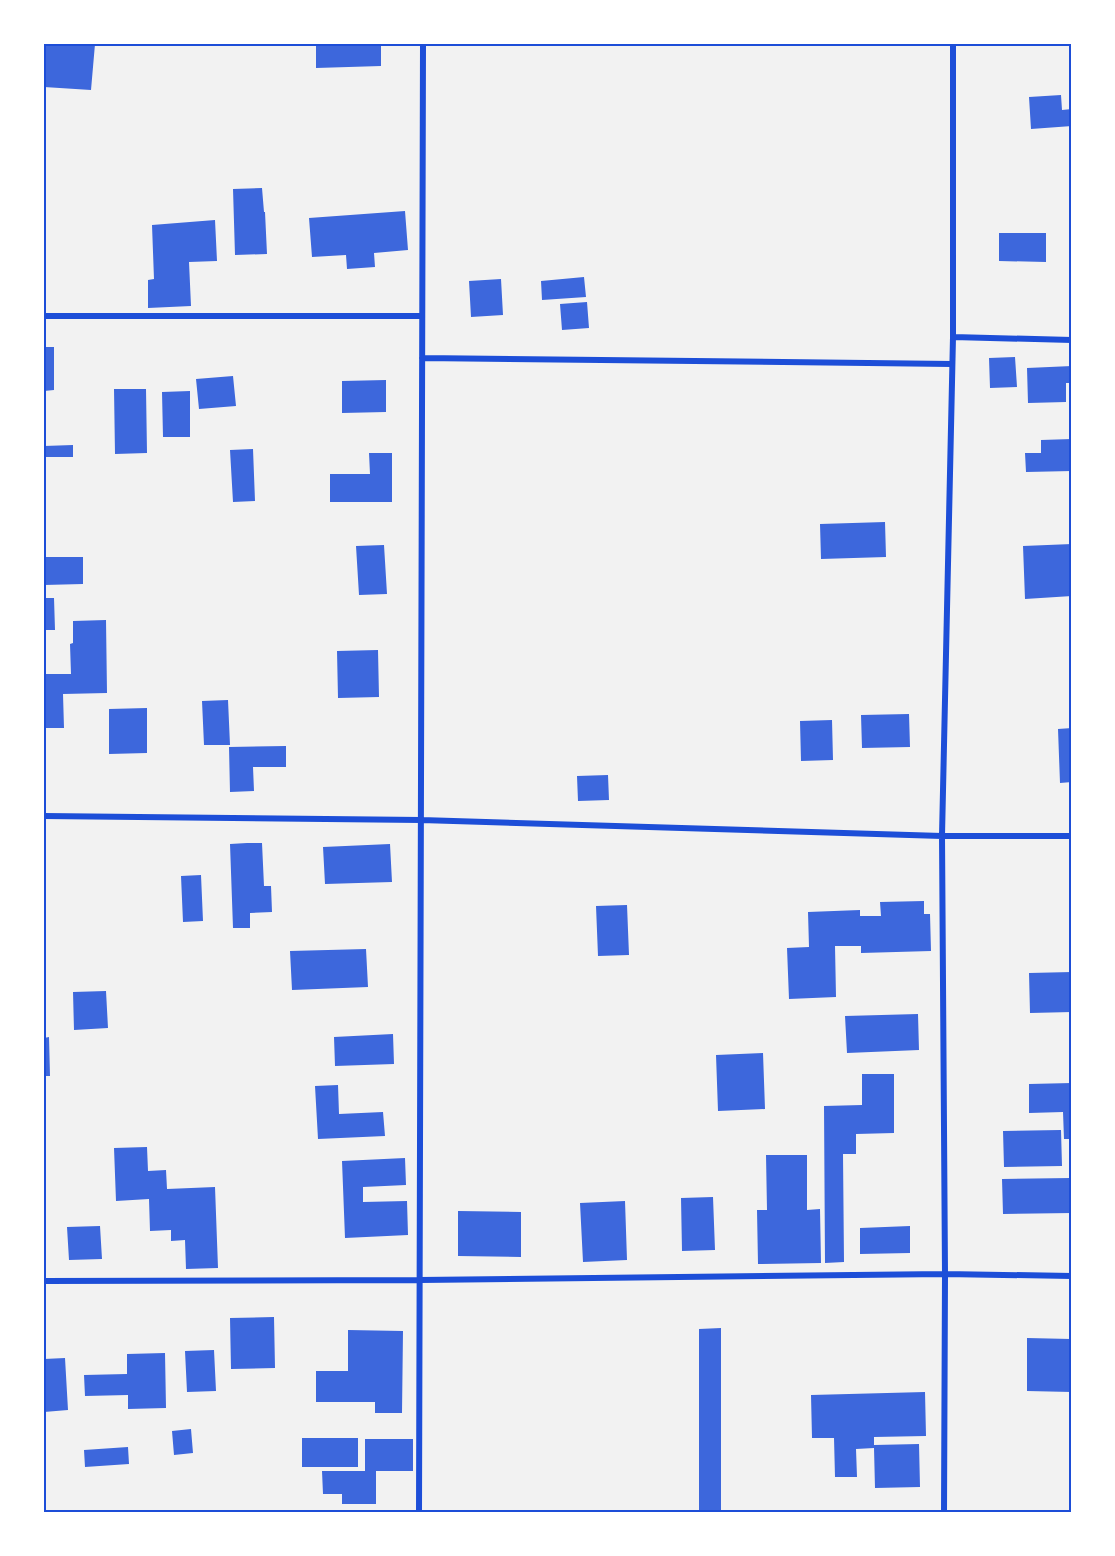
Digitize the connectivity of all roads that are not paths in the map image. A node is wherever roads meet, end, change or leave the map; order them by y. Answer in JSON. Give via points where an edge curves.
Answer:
{"nodes":[{"id":1,"x":423,"y":44,"type":"edge"},
{"id":2,"x":953,"y":44,"type":"edge"},
{"id":3,"x":44,"y":316,"type":"edge"},
{"id":4,"x":422,"y":316,"type":"junction"},
{"id":5,"x":953,"y":337,"type":"junction"},
{"id":6,"x":1071,"y":340,"type":"edge"},
{"id":7,"x":422,"y":358,"type":"junction"},
{"id":8,"x":952,"y":364,"type":"junction"},
{"id":9,"x":44,"y":816,"type":"edge"},
{"id":10,"x":421,"y":820,"type":"junction"},
{"id":11,"x":942,"y":836,"type":"junction"},
{"id":12,"x":1071,"y":836,"type":"edge"},
{"id":13,"x":945,"y":1274,"type":"junction"},
{"id":14,"x":1071,"y":1276,"type":"edge"},
{"id":15,"x":420,"y":1280,"type":"junction"},
{"id":16,"x":44,"y":1281,"type":"edge"},
{"id":17,"x":419,"y":1512,"type":"edge"},
{"id":18,"x":944,"y":1512,"type":"edge"}],
"edges":[{"from":1,"to":4,"type":"street"},
{"from":2,"to":5,"type":"street"},
{"from":3,"to":4,"type":"street"},
{"from":4,"to":7,"type":"street"},
{"from":5,"to":6,"type":"street"},
{"from":5,"to":8,"type":"street"},
{"from":7,"to":8,"type":"street"},
{"from":7,"to":10,"type":"street"},
{"from":8,"to":11,"type":"street"},
{"from":9,"to":10,"type":"street"},
{"from":10,"to":11,"type":"street"},
{"from":10,"to":15,"type":"street"},
{"from":11,"to":12,"type":"street"},
{"from":11,"to":13,"type":"street"},
{"from":13,"to":14,"type":"street"},
{"from":13,"to":15,"type":"street"},
{"from":13,"to":18,"type":"street"},
{"from":15,"to":16,"type":"street"},
{"from":15,"to":17,"type":"street"}]}
